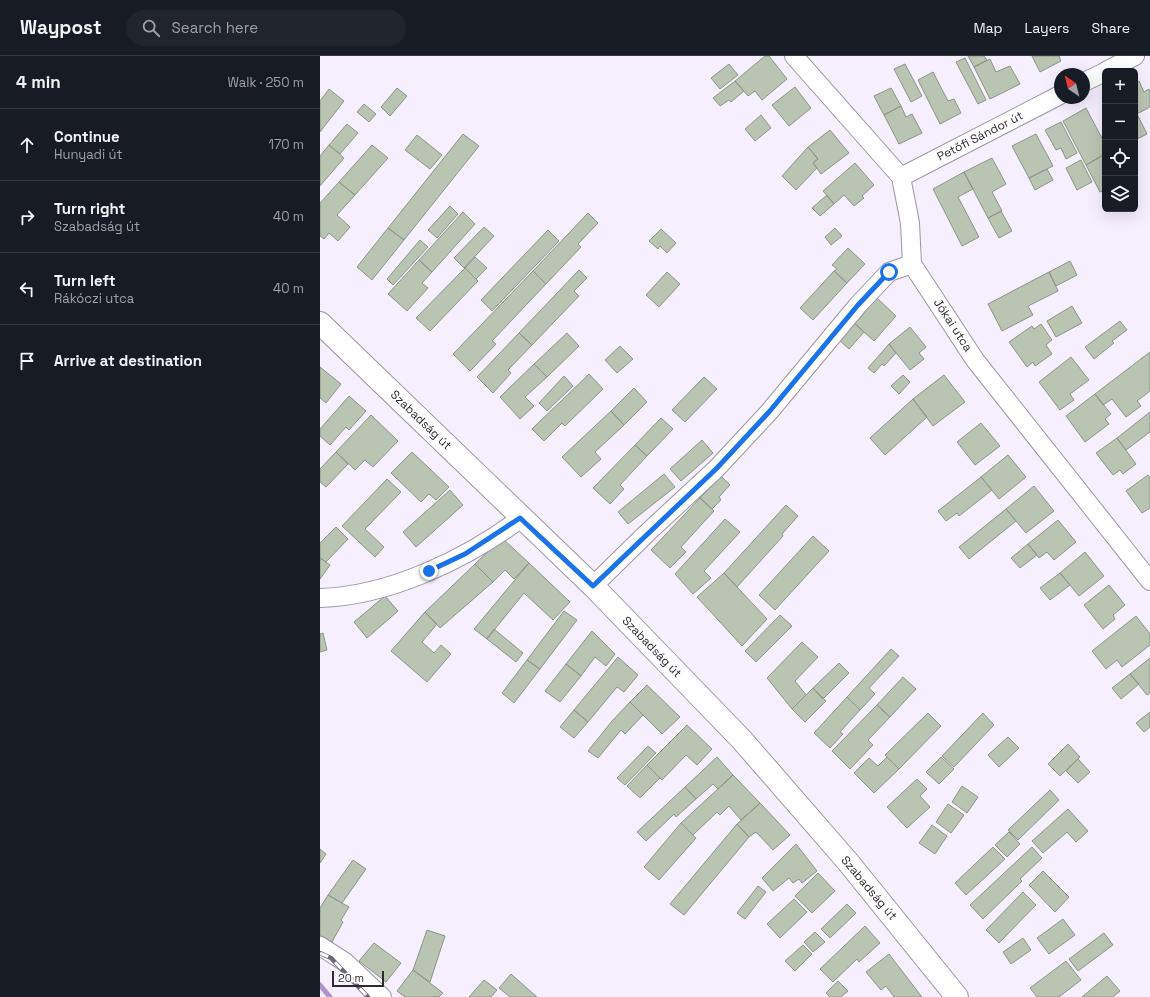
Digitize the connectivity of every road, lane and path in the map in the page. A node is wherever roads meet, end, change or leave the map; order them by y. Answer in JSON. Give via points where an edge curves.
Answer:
{"nodes":[{"id":1,"x":794,"y":56,"type":"edge"},
{"id":2,"x":1135,"y":56,"type":"edge"},
{"id":3,"x":1112,"y":68,"type":"edge"},
{"id":4,"x":1102,"y":73,"type":"edge"},
{"id":5,"x":1090,"y":79,"type":"edge"},
{"id":6,"x":1054,"y":98,"type":"edge"},
{"id":7,"x":901,"y":177,"type":"junction"},
{"id":8,"x":912,"y":264,"type":"junction"},
{"id":9,"x":320,"y":323,"type":"edge"},
{"id":10,"x":520,"y":518,"type":"junction"},
{"id":11,"x":1150,"y":581,"type":"edge"},
{"id":12,"x":593,"y":586,"type":"junction"},
{"id":13,"x":320,"y":598,"type":"edge"},
{"id":14,"x":320,"y":946,"type":"edge"},
{"id":15,"x":382,"y":997,"type":"edge"},
{"id":16,"x":957,"y":997,"type":"edge"}],
"edges":[{"from":1,"to":7,"type":"street"},
{"from":2,"to":3,"type":"street"},
{"from":4,"to":5,"type":"street"},
{"from":6,"to":7,"type":"street","name":"Petőfi Sándor út"},
{"from":7,"to":8,"type":"street","via":[[910,223]]},
{"from":8,"to":11,"type":"street","name":"Jókai utca","via":[[975,360]]},
{"from":8,"to":12,"type":"street","via":[[889,272],[858,305],[769,412],[717,468]]},
{"from":9,"to":10,"type":"street","name":"Szabadság út"},
{"from":10,"to":12,"type":"street","name":"Szabadság út"},
{"from":10,"to":13,"type":"street","via":[[465,554],[429,571],[385,588],[341,598]]},
{"from":12,"to":16,"type":"street","name":"Szabadság út","via":[[742,740],[848,862]]},
{"from":14,"to":15,"type":"street","via":[[344,962]]}]}
